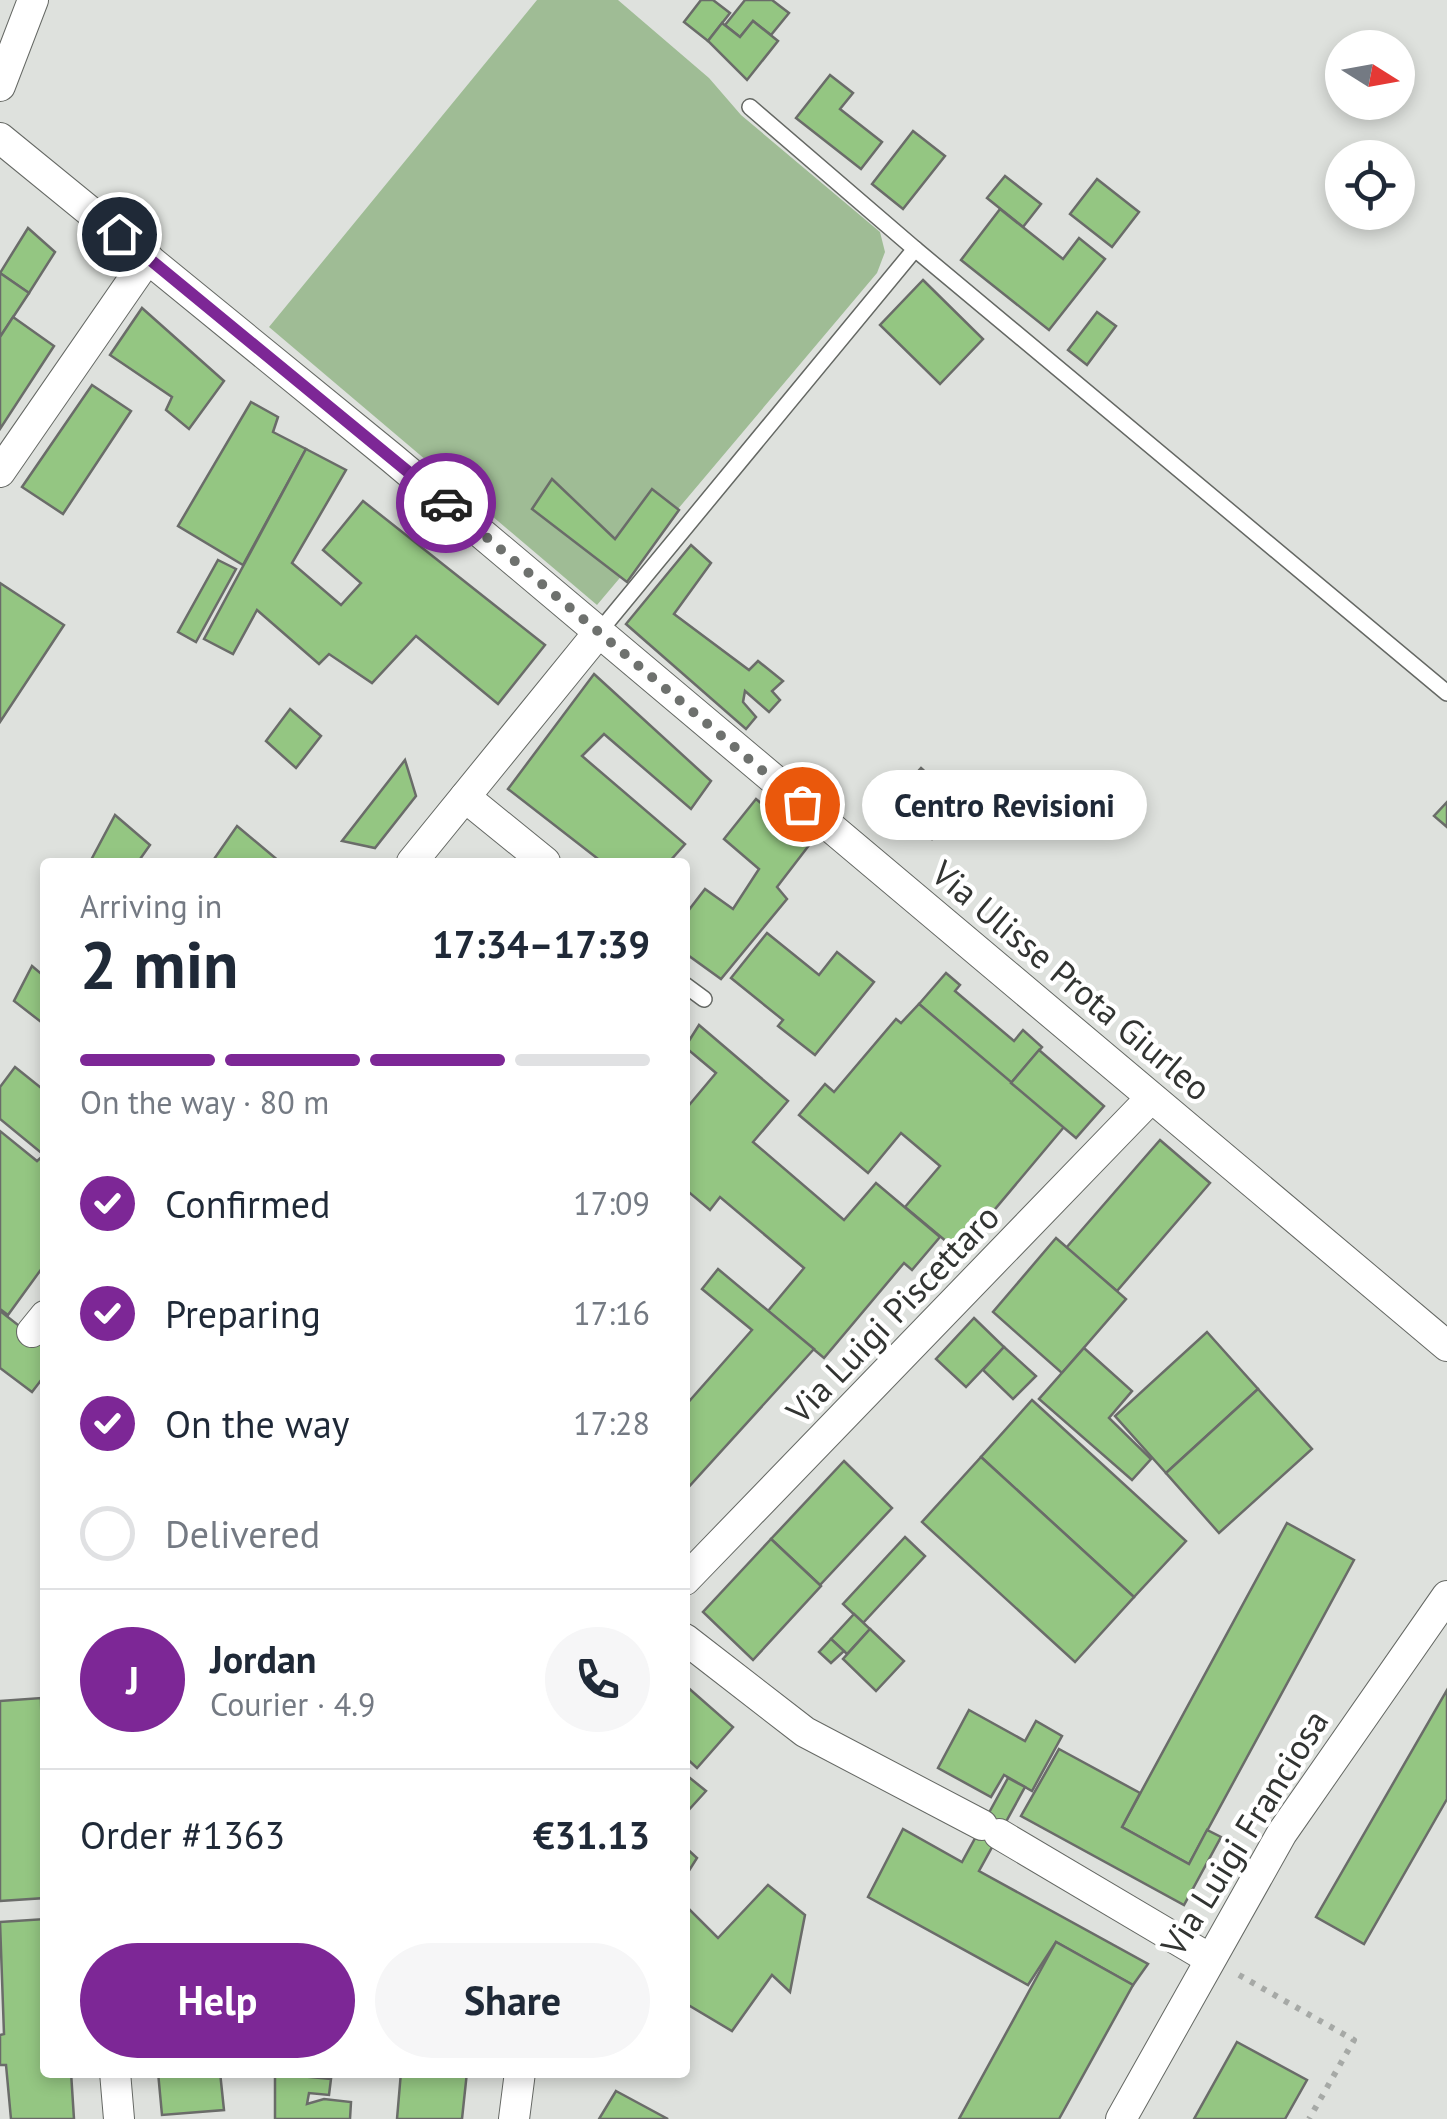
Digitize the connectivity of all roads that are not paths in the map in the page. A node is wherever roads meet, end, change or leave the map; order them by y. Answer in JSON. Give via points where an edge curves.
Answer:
{"nodes":[{"id":1,"x":33,"y":0,"type":"edge"},
{"id":2,"x":0,"y":86,"type":"edge"},
{"id":3,"x":750,"y":107,"type":"dead end"},
{"id":4,"x":0,"y":138,"type":"edge"},
{"id":5,"x":916,"y":248,"type":"junction"},
{"id":6,"x":148,"y":258,"type":"junction"},
{"id":7,"x":0,"y":472,"type":"edge"},
{"id":8,"x":599,"y":632,"type":"junction"},
{"id":9,"x":1447,"y":693,"type":"edge"},
{"id":10,"x":465,"y":797,"type":"junction"},
{"id":11,"x":415,"y":858,"type":"edge"},
{"id":12,"x":540,"y":858,"type":"edge"},
{"id":13,"x":690,"y":989,"type":"edge"},
{"id":14,"x":704,"y":999,"type":"dead end"},
{"id":15,"x":1151,"y":1098,"type":"junction"},
{"id":16,"x":1447,"y":1346,"type":"edge"},
{"id":17,"x":690,"y":1575,"type":"edge"},
{"id":18,"x":1447,"y":1596,"type":"edge"},
{"id":19,"x":690,"y":1644,"type":"edge"},
{"id":20,"x":1210,"y":1959,"type":"junction"},
{"id":21,"x":116,"y":2078,"type":"edge"},
{"id":22,"x":519,"y":2078,"type":"edge"},
{"id":23,"x":119,"y":2119,"type":"edge"},
{"id":24,"x":514,"y":2119,"type":"edge"},
{"id":25,"x":1121,"y":2119,"type":"edge"}],
"edges":[{"from":1,"to":2,"type":"street"},
{"from":3,"to":5,"type":"lane"},
{"from":4,"to":6,"type":"street","name":"Via Ulisse Prota Giurleo"},
{"from":5,"to":8,"type":"lane"},
{"from":5,"to":9,"type":"lane"},
{"from":6,"to":7,"type":"street"},
{"from":6,"to":8,"type":"street","name":"Via Ulisse Prota Giurleo"},
{"from":8,"to":10,"type":"street"},
{"from":8,"to":15,"type":"street","name":"Via Ulisse Prota Giurleo"},
{"from":10,"to":11,"type":"street"},
{"from":10,"to":12,"type":"street"},
{"from":13,"to":14,"type":"lane"},
{"from":15,"to":16,"type":"street","name":"Via Ulisse Prota Giurleo"},
{"from":15,"to":17,"type":"street","name":"Via Luigi Piscettaro"},
{"from":18,"to":20,"type":"street","name":"Via Luigi Franciosa","via":[[1282,1833]]},
{"from":19,"to":20,"type":"street","via":[[805,1732]]},
{"from":20,"to":25,"type":"street","name":"Via Luigi Franciosa"},
{"from":21,"to":23,"type":"street"},
{"from":22,"to":24,"type":"street"}]}
